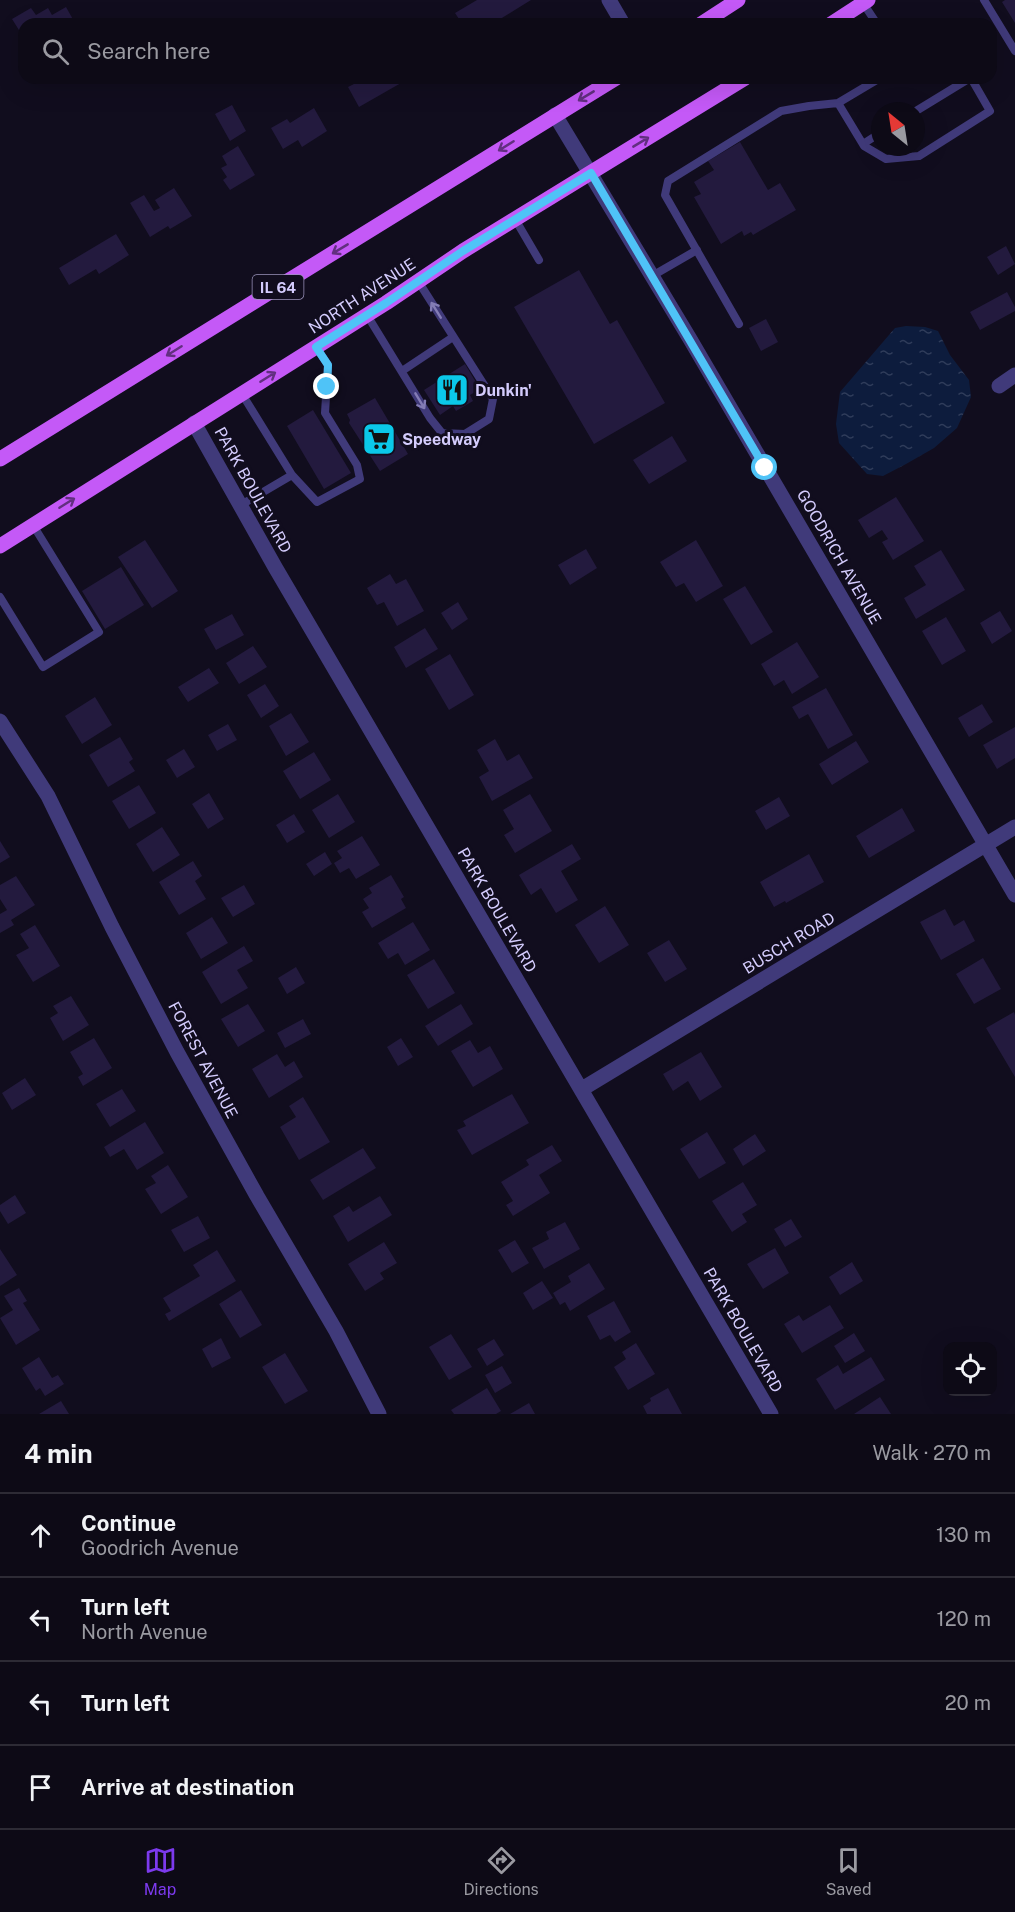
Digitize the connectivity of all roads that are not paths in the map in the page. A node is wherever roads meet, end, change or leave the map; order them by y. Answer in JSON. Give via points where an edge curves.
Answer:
{"nodes":[{"id":1,"x":609,"y":0,"type":"edge"},
{"id":2,"x":738,"y":0,"type":"edge"},
{"id":3,"x":984,"y":0,"type":"edge"},
{"id":4,"x":866,"y":1,"type":"edge"},
{"id":5,"x":620,"y":18,"type":"edge"},
{"id":6,"x":710,"y":18,"type":"edge"},
{"id":7,"x":840,"y":18,"type":"edge"},
{"id":8,"x":874,"y":18,"type":"edge"},
{"id":9,"x":995,"y":18,"type":"edge"},
{"id":10,"x":997,"y":21,"type":"edge"},
{"id":11,"x":1015,"y":51,"type":"edge"},
{"id":12,"x":606,"y":84,"type":"edge"},
{"id":13,"x":735,"y":84,"type":"edge"},
{"id":14,"x":870,"y":84,"type":"edge"},
{"id":15,"x":960,"y":84,"type":"edge"},
{"id":16,"x":974,"y":84,"type":"edge"},
{"id":17,"x":838,"y":103,"type":"junction"},
{"id":18,"x":925,"y":106,"type":"edge"},
{"id":19,"x":555,"y":115,"type":"junction"},
{"id":20,"x":871,"y":139,"type":"edge"},
{"id":21,"x":863,"y":144,"type":"junction"},
{"id":22,"x":591,"y":173,"type":"junction"},
{"id":23,"x":515,"y":219,"type":"junction"},
{"id":24,"x":696,"y":250,"type":"junction"},
{"id":25,"x":539,"y":260,"type":"dead end"},
{"id":26,"x":652,"y":276,"type":"junction"},
{"id":27,"x":418,"y":281,"type":"junction"},
{"id":28,"x":367,"y":315,"type":"junction"},
{"id":29,"x":739,"y":324,"type":"dead end"},
{"id":30,"x":453,"y":337,"type":"junction"},
{"id":31,"x":316,"y":347,"type":"junction"},
{"id":32,"x":402,"y":371,"type":"junction"},
{"id":33,"x":1015,"y":375,"type":"edge"},
{"id":34,"x":999,"y":386,"type":"dead end"},
{"id":35,"x":242,"y":394,"type":"junction"},
{"id":36,"x":194,"y":423,"type":"junction"},
{"id":37,"x":0,"y":459,"type":"edge"},
{"id":38,"x":292,"y":475,"type":"junction"},
{"id":39,"x":241,"y":506,"type":"junction"},
{"id":40,"x":33,"y":525,"type":"junction"},
{"id":41,"x":0,"y":546,"type":"edge"},
{"id":42,"x":0,"y":597,"type":"edge"},
{"id":43,"x":0,"y":721,"type":"edge"},
{"id":44,"x":1015,"y":827,"type":"edge"},
{"id":45,"x":986,"y":844,"type":"junction"},
{"id":46,"x":1015,"y":895,"type":"edge"},
{"id":47,"x":582,"y":1089,"type":"junction"},
{"id":48,"x":380,"y":1414,"type":"edge"},
{"id":49,"x":771,"y":1414,"type":"edge"}],
"edges":[{"from":1,"to":5,"type":"street"},
{"from":2,"to":6,"type":"main road"},
{"from":3,"to":9,"type":"lane"},
{"from":4,"to":7,"type":"main road"},
{"from":4,"to":8,"type":"lane"},
{"from":10,"to":11,"type":"lane"},
{"from":12,"to":19,"type":"main road","number":"IL 64","one_way":true},
{"from":22,"to":13,"type":"main road","name":"NORTH AVENUE","one_way":true},
{"from":14,"to":17,"type":"lane"},
{"from":15,"to":18,"type":"lane"},
{"from":16,"to":21,"type":"lane","via":[[990,111],[919,156],[886,159]]},
{"from":17,"to":21,"type":"lane"},
{"from":17,"to":24,"type":"lane","via":[[781,111],[668,181],[665,195]]},
{"from":19,"to":22,"type":"street","name":"GOODRICH AVENUE"},
{"from":19,"to":37,"type":"main road","number":"IL 64","one_way":true},
{"from":20,"to":21,"type":"lane"},
{"from":22,"to":23,"type":"main road","name":"NORTH AVENUE"},
{"from":22,"to":26,"type":"street","name":"GOODRICH AVENUE"},
{"from":23,"to":25,"type":"lane"},
{"from":23,"to":27,"type":"main road","name":"NORTH AVENUE"},
{"from":24,"to":26,"type":"lane"},
{"from":24,"to":29,"type":"lane"},
{"from":26,"to":45,"type":"street","name":"GOODRICH AVENUE"},
{"from":27,"to":28,"type":"main road","name":"NORTH AVENUE"},
{"from":30,"to":27,"type":"lane","one_way":true},
{"from":28,"to":31,"type":"main road","name":"NORTH AVENUE"},
{"from":28,"to":32,"type":"lane"},
{"from":30,"to":32,"type":"lane"},
{"from":32,"to":30,"type":"lane","one_way":true,"via":[[442,433],[465,434],[481,424],[489,418],[493,399]]},
{"from":35,"to":31,"type":"main road","name":"NORTH AVENUE","one_way":true},
{"from":31,"to":38,"type":"lane","via":[[328,365],[325,413],[357,465],[360,479],[317,502]]},
{"from":33,"to":34,"type":"street"},
{"from":35,"to":36,"type":"main road","name":"NORTH AVENUE"},
{"from":35,"to":38,"type":"lane"},
{"from":36,"to":39,"type":"street","name":"PARK BOULEVARD"},
{"from":40,"to":36,"type":"main road","name":"NORTH AVENUE","one_way":true},
{"from":38,"to":39,"type":"lane"},
{"from":39,"to":47,"type":"street","name":"PARK BOULEVARD"},
{"from":40,"to":41,"type":"main road","name":"NORTH AVENUE"},
{"from":40,"to":42,"type":"lane","via":[[99,632],[43,667]]},
{"from":43,"to":48,"type":"street","name":"FOREST AVENUE","via":[[48,796],[177,1052]]},
{"from":44,"to":45,"type":"street","name":"BUSCH ROAD"},
{"from":45,"to":46,"type":"street","name":"GOODRICH AVENUE"},
{"from":45,"to":47,"type":"street","name":"BUSCH ROAD"},
{"from":47,"to":49,"type":"street","name":"PARK BOULEVARD"}]}
